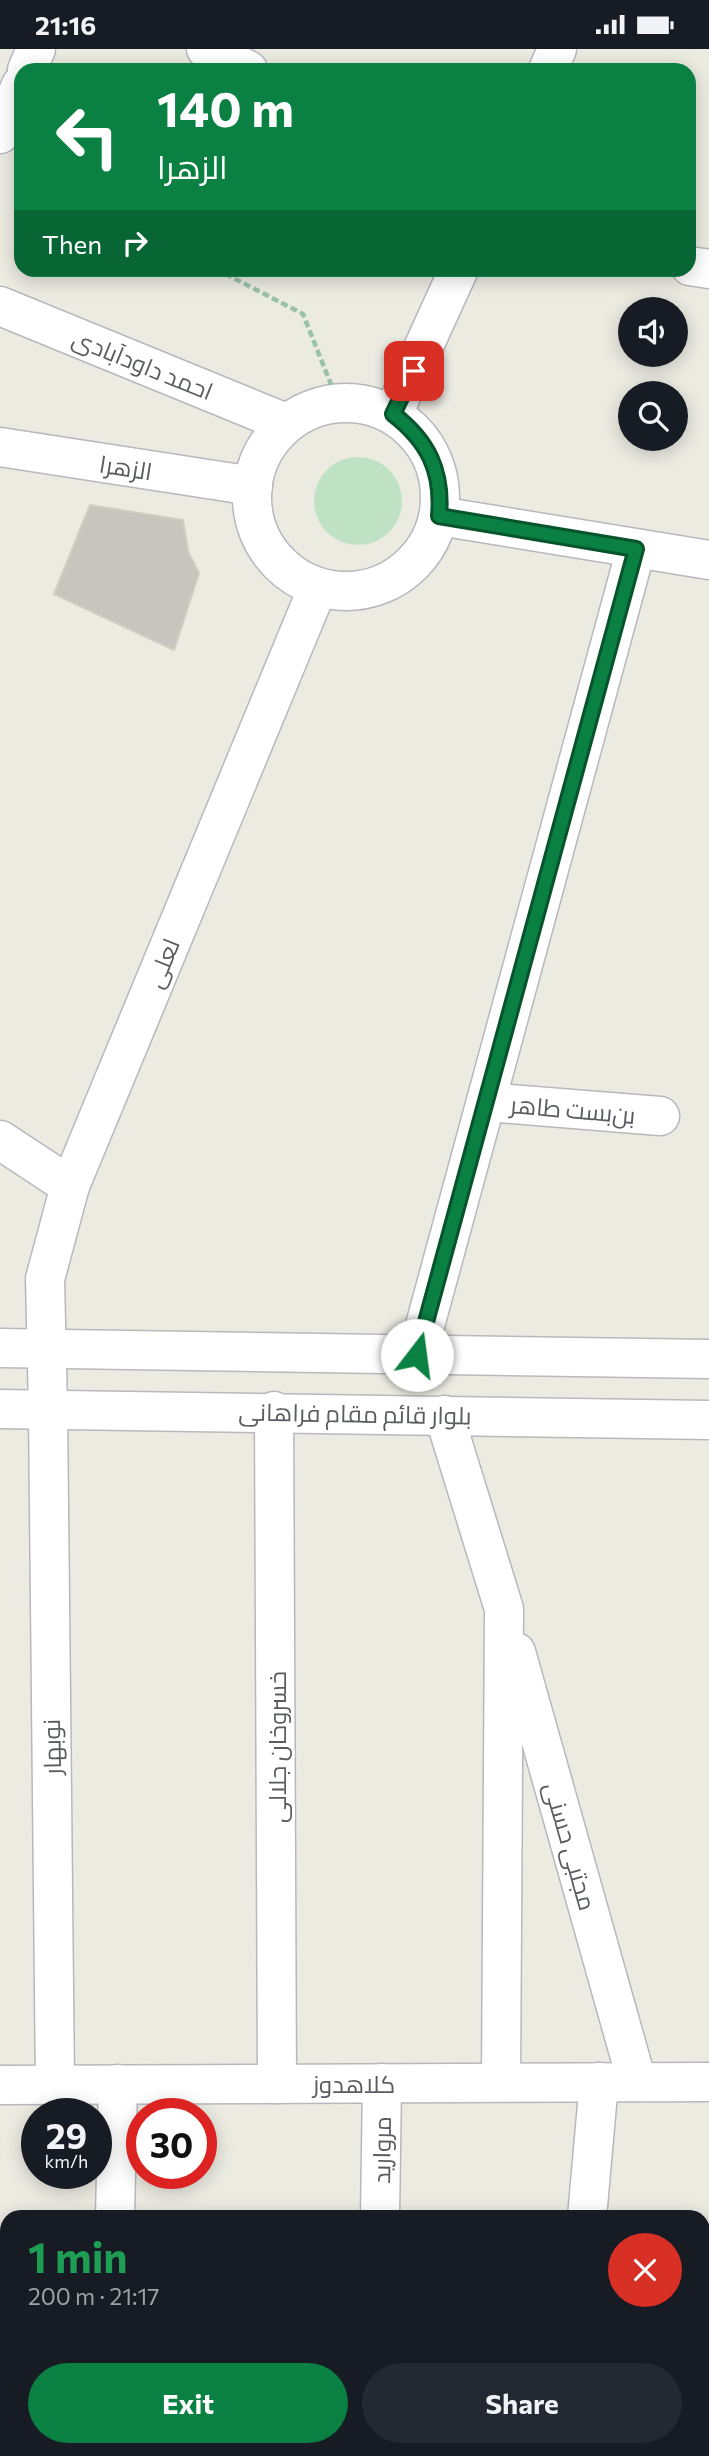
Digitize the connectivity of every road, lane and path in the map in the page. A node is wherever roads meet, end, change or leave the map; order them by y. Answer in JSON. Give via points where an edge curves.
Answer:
{"nodes":[{"id":1,"x":206,"y":49,"type":"edge"},
{"id":2,"x":234,"y":63,"type":"edge"},
{"id":3,"x":14,"y":101,"type":"edge"},
{"id":4,"x":0,"y":134,"type":"edge"},
{"id":5,"x":231,"y":277,"type":"edge"},
{"id":6,"x":455,"y":277,"type":"edge"},
{"id":7,"x":0,"y":306,"type":"edge"},
{"id":8,"x":338,"y":402,"type":"junction"},
{"id":9,"x":393,"y":414,"type":"junction"},
{"id":10,"x":286,"y":423,"type":"junction"},
{"id":11,"x":0,"y":447,"type":"edge"},
{"id":12,"x":253,"y":486,"type":"junction"},
{"id":13,"x":439,"y":516,"type":"junction"},
{"id":14,"x":636,"y":549,"type":"junction"},
{"id":15,"x":709,"y":560,"type":"edge"},
{"id":16,"x":318,"y":587,"type":"junction"},
{"id":17,"x":486,"y":1102,"type":"junction"},
{"id":18,"x":660,"y":1116,"type":"dead end"},
{"id":19,"x":0,"y":1140,"type":"edge"},
{"id":20,"x":70,"y":1186,"type":"junction"},
{"id":21,"x":0,"y":1348,"type":"edge"},
{"id":22,"x":46,"y":1349,"type":"junction"},
{"id":23,"x":417,"y":1355,"type":"junction"},
{"id":24,"x":709,"y":1359,"type":"edge"},
{"id":25,"x":0,"y":1409,"type":"edge"},
{"id":26,"x":48,"y":1409,"type":"junction"},
{"id":27,"x":274,"y":1411,"type":"junction"},
{"id":28,"x":444,"y":1415,"type":"junction"},
{"id":29,"x":709,"y":1420,"type":"edge"},
{"id":30,"x":504,"y":1609,"type":"junction"},
{"id":31,"x":501,"y":2082,"type":"junction"},
{"id":32,"x":598,"y":2082,"type":"junction"},
{"id":33,"x":637,"y":2082,"type":"junction"},
{"id":34,"x":709,"y":2082,"type":"edge"},
{"id":35,"x":382,"y":2083,"type":"junction"},
{"id":36,"x":118,"y":2084,"type":"junction"},
{"id":37,"x":277,"y":2084,"type":"junction"},
{"id":38,"x":0,"y":2085,"type":"edge"},
{"id":39,"x":55,"y":2085,"type":"junction"},
{"id":40,"x":115,"y":2210,"type":"edge"},
{"id":41,"x":380,"y":2210,"type":"edge"},
{"id":42,"x":588,"y":2210,"type":"edge"}],
"edges":[{"from":1,"to":2,"type":"street"},
{"from":3,"to":4,"type":"street"},
{"from":5,"to":8,"type":"path","via":[[303,314]]},
{"from":6,"to":9,"type":"street"},
{"from":7,"to":10,"type":"street","name":"احمد داودآبادی"},
{"from":8,"to":9,"type":"street"},
{"from":8,"to":10,"type":"street"},
{"from":9,"to":13,"type":"street","via":[[427,447],[437,469]]},
{"from":10,"to":12,"type":"street","via":[[263,451]]},
{"from":11,"to":12,"type":"street","name":"الزهرا"},
{"from":12,"to":16,"type":"street","via":[[252,504],[262,540],[285,569]]},
{"from":13,"to":14,"type":"street"},
{"from":13,"to":16,"type":"street","via":[[430,541],[415,562],[394,579],[370,589]]},
{"from":14,"to":15,"type":"street"},
{"from":14,"to":17,"type":"street"},
{"from":16,"to":20,"type":"street","name":"لعلی"},
{"from":17,"to":18,"type":"street","name":"بن‌بست طاهر"},
{"from":17,"to":23,"type":"street"},
{"from":19,"to":20,"type":"street"},
{"from":20,"to":22,"type":"street","name":"لعلی","via":[[45,1279]]},
{"from":21,"to":22,"type":"street"},
{"from":22,"to":23,"type":"street"},
{"from":22,"to":26,"type":"street","name":"نوبهار"},
{"from":23,"to":24,"type":"street"},
{"from":25,"to":26,"type":"street","name":"بلوار قائم مقام فراهانی"},
{"from":26,"to":27,"type":"street","name":"بلوار قائم مقام فراهانی"},
{"from":26,"to":39,"type":"street","name":"نوبهار"},
{"from":27,"to":28,"type":"street","name":"بلوار قائم مقام فراهانی"},
{"from":27,"to":37,"type":"street","name":"خسروخان جلالی"},
{"from":28,"to":29,"type":"street","name":"بلوار قائم مقام فراهانی"},
{"from":28,"to":30,"type":"street","name":"مجتبی حسنی"},
{"from":30,"to":31,"type":"street","name":"مجتبی حسنی"},
{"from":30,"to":33,"type":"street","name":"مجتبی حسنی"},
{"from":31,"to":32,"type":"street","name":"کلاهدوز"},
{"from":31,"to":35,"type":"street","name":"کلاهدوز"},
{"from":32,"to":33,"type":"street","name":"کلاهدوز"},
{"from":32,"to":42,"type":"street"},
{"from":33,"to":34,"type":"street","name":"کلاهدوز"},
{"from":35,"to":37,"type":"street","name":"کلاهدوز"},
{"from":35,"to":41,"type":"street","name":"مروارید"},
{"from":36,"to":37,"type":"street","name":"کلاهدوز"},
{"from":36,"to":39,"type":"street","name":"کلاهدوز"},
{"from":36,"to":40,"type":"street"},
{"from":38,"to":39,"type":"street","name":"کلاهدوز"}]}
